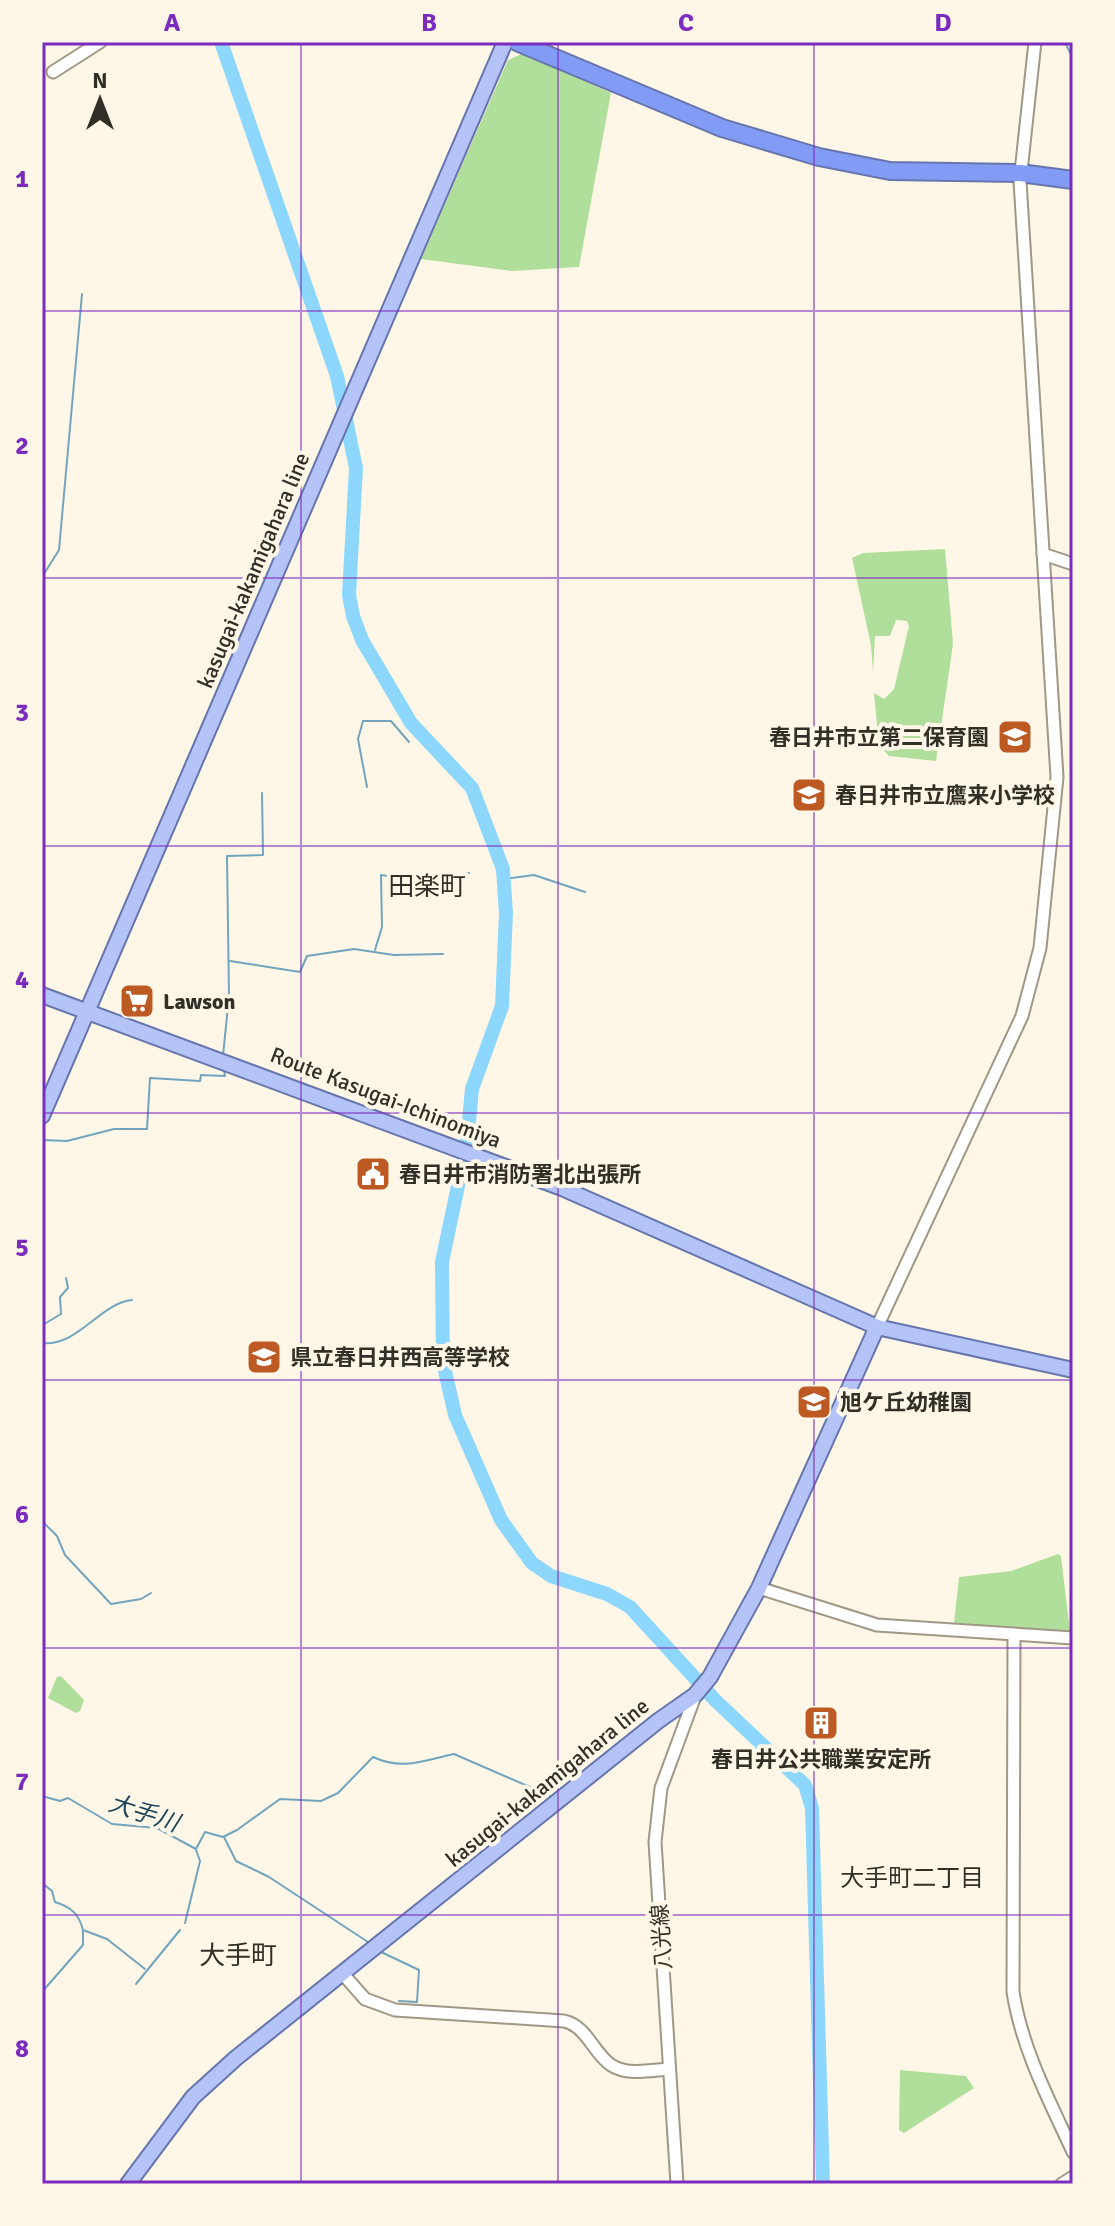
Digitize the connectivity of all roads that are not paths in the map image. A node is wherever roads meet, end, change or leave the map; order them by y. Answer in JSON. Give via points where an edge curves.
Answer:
{"nodes":[{"id":1,"x":100,"y":42,"type":"edge"},
{"id":2,"x":505,"y":42,"type":"edge"},
{"id":3,"x":517,"y":42,"type":"edge"},
{"id":4,"x":1035,"y":42,"type":"edge"},
{"id":5,"x":53,"y":72,"type":"dead end"},
{"id":6,"x":1020,"y":173,"type":"junction"},
{"id":7,"x":1073,"y":180,"type":"edge"},
{"id":8,"x":1043,"y":554,"type":"junction"},
{"id":9,"x":1073,"y":564,"type":"edge"},
{"id":10,"x":42,"y":995,"type":"edge"},
{"id":11,"x":87,"y":1012,"type":"junction"},
{"id":12,"x":42,"y":1116,"type":"edge"},
{"id":13,"x":877,"y":1327,"type":"junction"},
{"id":14,"x":1073,"y":1370,"type":"edge"},
{"id":15,"x":759,"y":1588,"type":"junction"},
{"id":16,"x":1014,"y":1636,"type":"junction"},
{"id":17,"x":1073,"y":1638,"type":"edge"},
{"id":18,"x":695,"y":1695,"type":"junction"},
{"id":19,"x":343,"y":1974,"type":"junction"},
{"id":20,"x":669,"y":2069,"type":"junction"},
{"id":21,"x":1073,"y":2152,"type":"edge"},
{"id":22,"x":1073,"y":2177,"type":"edge"},
{"id":23,"x":128,"y":2184,"type":"edge"},
{"id":24,"x":677,"y":2184,"type":"edge"},
{"id":25,"x":1062,"y":2184,"type":"edge"}],
"edges":[{"from":1,"to":5,"type":"street"},
{"from":2,"to":11,"type":"main road","name":"kasugai-kakamigahara line"},
{"from":3,"to":6,"type":"highway","via":[[722,128],[819,157],[890,171]]},
{"from":4,"to":6,"type":"street"},
{"from":6,"to":7,"type":"highway"},
{"from":6,"to":8,"type":"street"},
{"from":8,"to":9,"type":"street"},
{"from":8,"to":13,"type":"street","via":[[1057,777],[1038,963],[1022,1016]]},
{"from":10,"to":11,"type":"main road","name":"Route Kasugai-Ichinomiya"},
{"from":11,"to":12,"type":"main road","name":"kasugai-kakamigahara line"},
{"from":11,"to":13,"type":"main road","name":"Route Kasugai-Ichinomiya","via":[[466,1150]]},
{"from":13,"to":14,"type":"main road","name":"Route Kasugai-Ichinomiya"},
{"from":13,"to":15,"type":"main road","name":"kasugai-kakamigahara line"},
{"from":15,"to":16,"type":"street","via":[[877,1625]]},
{"from":15,"to":18,"type":"main road","name":"kasugai-kakamigahara line"},
{"from":16,"to":17,"type":"street"},
{"from":16,"to":21,"type":"street","via":[[1013,1992],[1030,2058]]},
{"from":18,"to":19,"type":"main road","name":"kasugai-kakamigahara line"},
{"from":18,"to":20,"type":"street","name":"八光線","via":[[661,1788],[655,1842]]},
{"from":19,"to":20,"type":"street","via":[[365,1999],[395,2010],[564,2021],[579,2028],[612,2066],[629,2071]]},
{"from":19,"to":23,"type":"main road","name":"kasugai-kakamigahara line","via":[[196,2094]]},
{"from":20,"to":24,"type":"street","name":"八光線"},
{"from":22,"to":25,"type":"street"}]}
